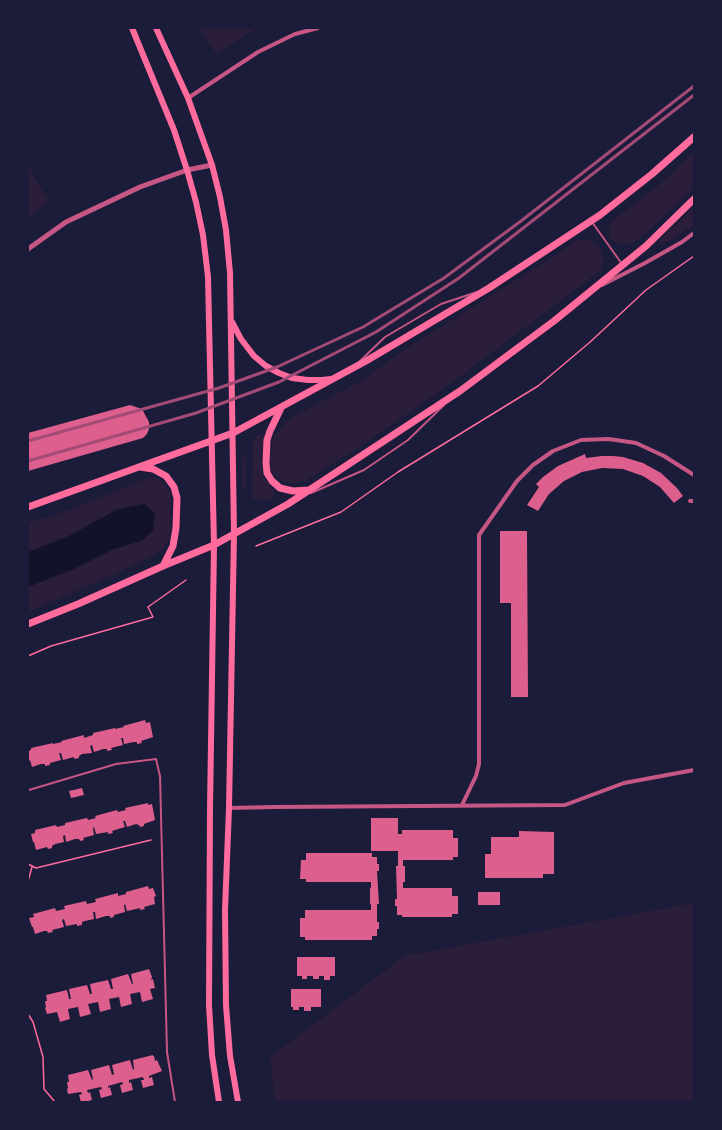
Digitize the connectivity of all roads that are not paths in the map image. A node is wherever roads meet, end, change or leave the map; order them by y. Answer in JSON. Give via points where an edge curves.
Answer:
{"nodes":[{"id":1,"x":132,"y":28,"type":"edge"},
{"id":2,"x":156,"y":28,"type":"edge"},
{"id":3,"x":318,"y":28,"type":"edge"},
{"id":4,"x":188,"y":98,"type":"junction"},
{"id":5,"x":694,"y":137,"type":"edge"},
{"id":6,"x":212,"y":165,"type":"junction"},
{"id":7,"x":187,"y":170,"type":"junction"},
{"id":8,"x":694,"y":200,"type":"edge"},
{"id":9,"x":591,"y":221,"type":"junction"},
{"id":10,"x":694,"y":233,"type":"edge"},
{"id":11,"x":28,"y":249,"type":"edge"},
{"id":12,"x":622,"y":265,"type":"junction"},
{"id":13,"x":489,"y":288,"type":"junction"},
{"id":14,"x":589,"y":292,"type":"junction"},
{"id":15,"x":231,"y":320,"type":"junction"},
{"id":16,"x":351,"y":369,"type":"junction"},
{"id":17,"x":335,"y":378,"type":"junction"},
{"id":18,"x":460,"y":390,"type":"junction"},
{"id":19,"x":281,"y":407,"type":"junction"},
{"id":20,"x":233,"y":433,"type":"junction"},
{"id":21,"x":211,"y":441,"type":"junction"},
{"id":22,"x":137,"y":467,"type":"junction"},
{"id":23,"x":694,"y":476,"type":"edge"},
{"id":24,"x":309,"y":490,"type":"junction"},
{"id":25,"x":288,"y":504,"type":"junction"},
{"id":26,"x":28,"y":507,"type":"edge"},
{"id":27,"x":234,"y":534,"type":"junction"},
{"id":28,"x":214,"y":545,"type":"junction"},
{"id":29,"x":163,"y":566,"type":"junction"},
{"id":30,"x":28,"y":624,"type":"edge"},
{"id":31,"x":694,"y":770,"type":"edge"},
{"id":32,"x":29,"y":790,"type":"dead end"},
{"id":33,"x":462,"y":805,"type":"junction"},
{"id":34,"x":229,"y":808,"type":"junction"},
{"id":35,"x":175,"y":1102,"type":"edge"},
{"id":36,"x":219,"y":1102,"type":"edge"},
{"id":37,"x":238,"y":1102,"type":"edge"}],
"edges":[{"from":1,"to":7,"type":"main road","via":[[174,130]]},
{"from":2,"to":4,"type":"main road"},
{"from":3,"to":4,"type":"street","via":[[295,34],[258,52]]},
{"from":4,"to":6,"type":"main road"},
{"from":5,"to":9,"type":"main road","via":[[652,174]]},
{"from":6,"to":7,"type":"street"},
{"from":6,"to":15,"type":"main road","via":[[226,230]]},
{"from":7,"to":11,"type":"street","via":[[140,187],[66,222]]},
{"from":7,"to":21,"type":"main road","via":[[199,216],[208,277]]},
{"from":8,"to":12,"type":"main road"},
{"from":9,"to":12,"type":"lane"},
{"from":9,"to":13,"type":"main road"},
{"from":10,"to":14,"type":"street","via":[[645,263]]},
{"from":12,"to":14,"type":"main road"},
{"from":13,"to":16,"type":"main road"},
{"from":13,"to":16,"type":"lane","via":[[441,304],[385,337]]},
{"from":14,"to":18,"type":"main road"},
{"from":15,"to":17,"type":"main road","via":[[241,339],[254,356],[266,366],[292,378]]},
{"from":15,"to":20,"type":"main road"},
{"from":16,"to":17,"type":"main road"},
{"from":17,"to":19,"type":"main road"},
{"from":18,"to":24,"type":"main road"},
{"from":18,"to":25,"type":"lane","via":[[408,440],[364,470]]},
{"from":19,"to":20,"type":"main road"},
{"from":19,"to":24,"type":"main road","via":[[267,440],[267,472],[280,488],[293,491]]},
{"from":20,"to":21,"type":"main road"},
{"from":20,"to":27,"type":"main road"},
{"from":21,"to":22,"type":"main road"},
{"from":21,"to":28,"type":"main road"},
{"from":22,"to":26,"type":"main road"},
{"from":22,"to":29,"type":"main road","via":[[153,469],[166,476],[174,486],[177,498],[176,528],[173,546]]},
{"from":23,"to":33,"type":"street","via":[[664,456],[636,443],[609,439],[581,440],[553,451],[533,465],[517,481],[479,535],[479,764]]},
{"from":24,"to":25,"type":"main road"},
{"from":25,"to":27,"type":"main road"},
{"from":27,"to":28,"type":"main road"},
{"from":27,"to":34,"type":"main road"},
{"from":28,"to":29,"type":"main road"},
{"from":28,"to":36,"type":"main road","via":[[209,1005],[212,1055]]},
{"from":29,"to":30,"type":"main road"},
{"from":31,"to":33,"type":"street","via":[[624,783],[565,805]]},
{"from":32,"to":35,"type":"lane","via":[[116,764],[156,758],[160,776],[167,1052]]},
{"from":33,"to":34,"type":"street"},
{"from":34,"to":37,"type":"main road","via":[[225,910],[226,1005],[230,1056]]}]}
